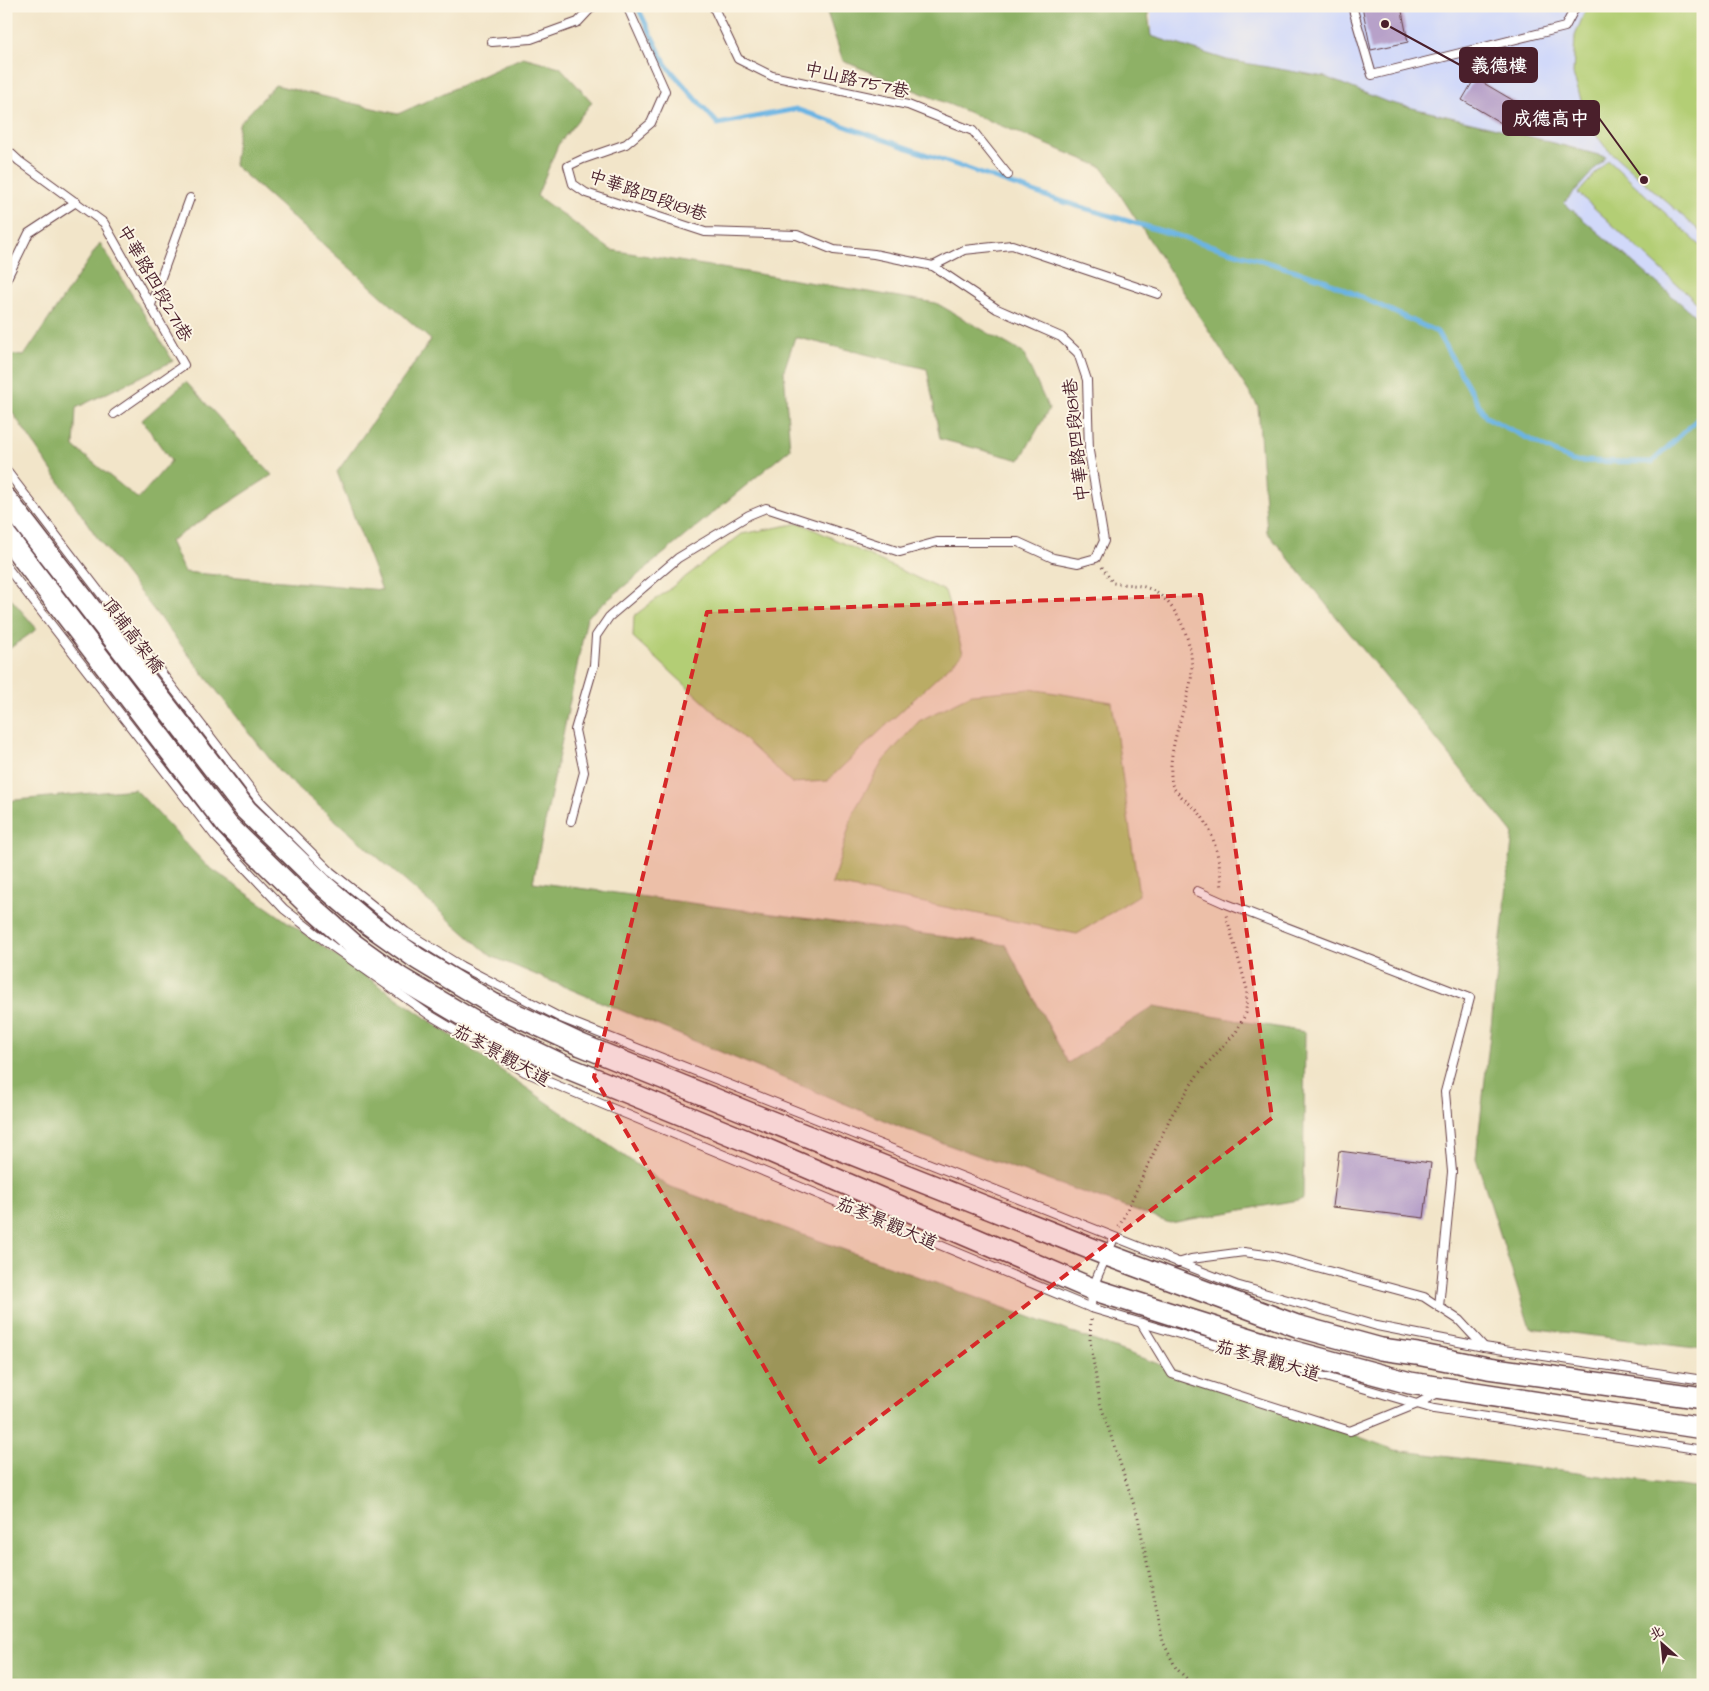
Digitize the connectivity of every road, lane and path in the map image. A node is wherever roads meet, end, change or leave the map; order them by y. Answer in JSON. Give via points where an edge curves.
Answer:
{"nodes":[{"id":1,"x":592,"y":6,"type":"edge"},
{"id":2,"x":627,"y":6,"type":"edge"},
{"id":3,"x":713,"y":6,"type":"edge"},
{"id":4,"x":1352,"y":6,"type":"edge"},
{"id":5,"x":1576,"y":6,"type":"edge"},
{"id":6,"x":492,"y":42,"type":"dead end"},
{"id":7,"x":6,"y":149,"type":"edge"},
{"id":8,"x":1008,"y":174,"type":"dead end"},
{"id":9,"x":190,"y":198,"type":"dead end"},
{"id":10,"x":76,"y":202,"type":"junction"},
{"id":11,"x":933,"y":266,"type":"junction"},
{"id":12,"x":6,"y":280,"type":"edge"},
{"id":13,"x":1158,"y":294,"type":"dead end"},
{"id":14,"x":151,"y":305,"type":"junction"},
{"id":15,"x":114,"y":414,"type":"dead end"},
{"id":16,"x":6,"y":470,"type":"edge"},
{"id":17,"x":6,"y":499,"type":"edge"},
{"id":18,"x":6,"y":536,"type":"edge"},
{"id":19,"x":6,"y":566,"type":"edge"},
{"id":20,"x":252,"y":805,"type":"junction"},
{"id":21,"x":571,"y":821,"type":"dead end"},
{"id":22,"x":221,"y":830,"type":"junction"},
{"id":23,"x":1197,"y":891,"type":"dead end"},
{"id":24,"x":1110,"y":1246,"type":"junction"},
{"id":25,"x":1178,"y":1263,"type":"junction"},
{"id":26,"x":1091,"y":1299,"type":"junction"},
{"id":27,"x":1439,"y":1307,"type":"junction"},
{"id":28,"x":1141,"y":1323,"type":"junction"},
{"id":29,"x":1484,"y":1347,"type":"junction"},
{"id":30,"x":1689,"y":1378,"type":"junction"},
{"id":31,"x":1646,"y":1380,"type":"junction"},
{"id":32,"x":1703,"y":1380,"type":"edge"},
{"id":33,"x":1703,"y":1384,"type":"edge"},
{"id":34,"x":1446,"y":1388,"type":"junction"},
{"id":35,"x":1703,"y":1398,"type":"edge"},
{"id":36,"x":1417,"y":1404,"type":"junction"},
{"id":37,"x":1703,"y":1428,"type":"edge"},
{"id":38,"x":1703,"y":1450,"type":"edge"},
{"id":39,"x":1193,"y":1685,"type":"edge"}],
"edges":[{"from":1,"to":6,"type":"lane","via":[[578,22],[531,40]]},
{"from":2,"to":11,"type":"lane","name":"中華路四段181巷","via":[[665,91],[651,123],[626,144],[568,166],[573,184],[586,193],[704,232],[797,235],[834,250]]},
{"from":3,"to":8,"type":"lane","name":"中山路757巷","via":[[738,59],[772,76],[908,105],[973,131]]},
{"from":4,"to":5,"type":"lane","via":[[1372,75],[1565,27]]},
{"from":7,"to":10,"type":"lane","name":"中華路四段271巷"},
{"from":9,"to":14,"type":"lane"},
{"from":10,"to":12,"type":"lane","via":[[29,233]]},
{"from":10,"to":14,"type":"lane","name":"中華路四段271巷","via":[[104,223]]},
{"from":11,"to":13,"type":"lane","via":[[964,250],[1012,245]]},
{"from":11,"to":21,"type":"lane","name":"中華路四段181巷","via":[[997,309],[1061,336],[1078,353],[1087,380],[1089,451],[1104,541],[1096,558],[1078,564],[1053,558],[1018,542],[937,542],[900,552],[766,508],[749,515],[678,558],[609,617],[596,636],[594,665],[575,730],[584,772]]},
{"from":14,"to":15,"type":"lane","name":"中華路四段271巷","via":[[184,365]]},
{"from":16,"to":20,"type":"lane","name":"頂埔高架橋"},
{"from":17,"to":20,"type":"street","name":"頂埔高架橋"},
{"from":18,"to":22,"type":"street"},
{"from":19,"to":22,"type":"lane"},
{"from":20,"to":24,"type":"street","via":[[324,886],[370,925],[418,959],[493,1004],[599,1052]]},
{"from":22,"to":26,"type":"street","name":"茄苳景觀大道","via":[[354,945],[400,978],[481,1026],[568,1068],[744,1140]]},
{"from":23,"to":27,"type":"lane","via":[[1470,998],[1445,1092],[1452,1172]]},
{"from":24,"to":25,"type":"lane"},
{"from":24,"to":26,"type":"lane"},
{"from":24,"to":31,"type":"street","via":[[1297,1326],[1381,1349],[1488,1368]]},
{"from":25,"to":27,"type":"lane","via":[[1244,1252],[1273,1256],[1424,1297]]},
{"from":25,"to":29,"type":"lane","via":[[1236,1286],[1377,1326]]},
{"from":26,"to":28,"type":"lane","name":"茄苳景觀大道"},
{"from":26,"to":34,"type":"street","name":"茄苳景觀大道","via":[[1410,1382]]},
{"from":26,"to":39,"type":"path","via":[[1090,1340],[1100,1403],[1138,1517],[1163,1642],[1176,1668]]},
{"from":27,"to":29,"type":"lane","via":[[1459,1320]]},
{"from":28,"to":36,"type":"lane","name":"茄苳景觀大道"},
{"from":28,"to":36,"type":"lane","via":[[1172,1374],[1350,1431]]},
{"from":29,"to":31,"type":"lane"},
{"from":30,"to":31,"type":"lane"},
{"from":30,"to":32,"type":"lane"},
{"from":30,"to":33,"type":"lane"},
{"from":31,"to":35,"type":"street"},
{"from":34,"to":36,"type":"lane"},
{"from":34,"to":37,"type":"street","name":"茄苳景觀大道"},
{"from":36,"to":38,"type":"lane","name":"茄苳景觀大道"}]}
